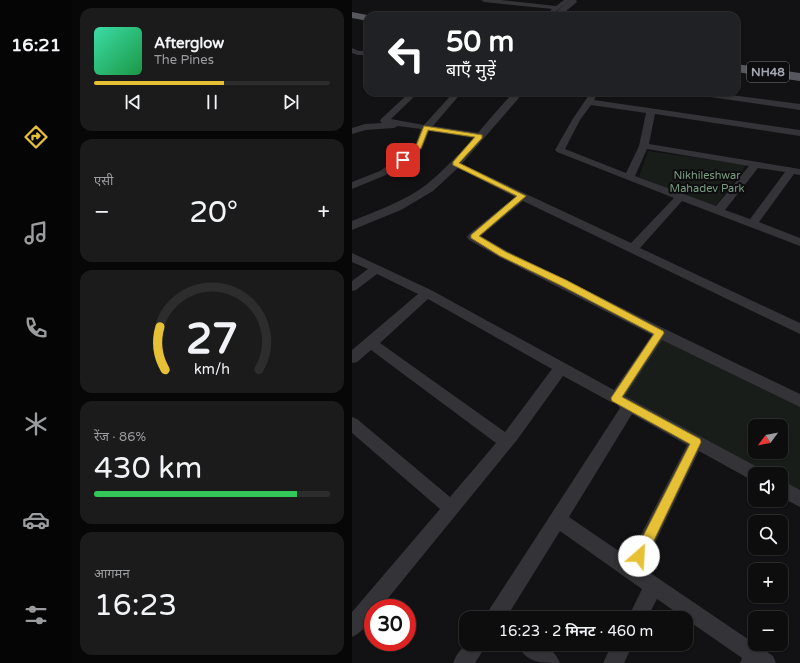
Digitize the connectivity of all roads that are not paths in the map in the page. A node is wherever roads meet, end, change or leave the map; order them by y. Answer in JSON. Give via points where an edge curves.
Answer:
{"nodes":[{"id":1,"x":484,"y":0,"type":"edge"},
{"id":2,"x":568,"y":0,"type":"edge"},
{"id":3,"x":572,"y":0,"type":"edge"},
{"id":4,"x":495,"y":1,"type":"edge"},
{"id":5,"x":556,"y":12,"type":"edge"},
{"id":6,"x":353,"y":16,"type":"edge"},
{"id":7,"x":364,"y":17,"type":"edge"},
{"id":8,"x":352,"y":50,"type":"edge"},
{"id":9,"x":364,"y":53,"type":"edge"},
{"id":10,"x":740,"y":69,"type":"edge"},
{"id":11,"x":800,"y":77,"type":"edge"},
{"id":12,"x":411,"y":96,"type":"edge"},
{"id":13,"x":454,"y":96,"type":"edge"},
{"id":14,"x":515,"y":96,"type":"edge"},
{"id":15,"x":593,"y":96,"type":"edge"},
{"id":16,"x":719,"y":96,"type":"edge"},
{"id":17,"x":589,"y":102,"type":"junction"},
{"id":18,"x":800,"y":107,"type":"edge"},
{"id":19,"x":651,"y":111,"type":"junction"},
{"id":20,"x":426,"y":128,"type":"junction"},
{"id":21,"x":352,"y":131,"type":"edge"},
{"id":22,"x":800,"y":132,"type":"edge"},
{"id":23,"x":480,"y":136,"type":"junction"},
{"id":24,"x":644,"y":146,"type":"junction"},
{"id":25,"x":455,"y":164,"type":"junction"},
{"id":26,"x":756,"y":164,"type":"junction"},
{"id":27,"x":796,"y":171,"type":"edge"},
{"id":28,"x":628,"y":177,"type":"junction"},
{"id":29,"x":352,"y":186,"type":"edge"},
{"id":30,"x":522,"y":196,"type":"junction"},
{"id":31,"x":680,"y":197,"type":"junction"},
{"id":32,"x":718,"y":211,"type":"junction"},
{"id":33,"x":752,"y":224,"type":"junction"},
{"id":34,"x":352,"y":226,"type":"edge"},
{"id":35,"x":800,"y":242,"type":"edge"},
{"id":36,"x":632,"y":248,"type":"junction"},
{"id":37,"x":352,"y":257,"type":"edge"},
{"id":38,"x":376,"y":269,"type":"junction"},
{"id":39,"x":352,"y":287,"type":"edge"},
{"id":40,"x":427,"y":294,"type":"junction"},
{"id":41,"x":800,"y":329,"type":"edge"},
{"id":42,"x":660,"y":333,"type":"junction"},
{"id":43,"x":371,"y":343,"type":"junction"},
{"id":44,"x":352,"y":358,"type":"edge"},
{"id":45,"x":561,"y":368,"type":"junction"},
{"id":46,"x":800,"y":401,"type":"edge"},
{"id":47,"x":623,"y":402,"type":"junction"},
{"id":48,"x":352,"y":424,"type":"edge"},
{"id":49,"x":506,"y":442,"type":"junction"},
{"id":50,"x":696,"y":442,"type":"junction"},
{"id":51,"x":748,"y":470,"type":"edge"},
{"id":52,"x":788,"y":492,"type":"edge"},
{"id":53,"x":800,"y":499,"type":"edge"},
{"id":54,"x":451,"y":508,"type":"junction"},
{"id":55,"x":558,"y":519,"type":"junction"},
{"id":56,"x":632,"y":571,"type":"junction"},
{"id":57,"x":654,"y":586,"type":"junction"},
{"id":58,"x":500,"y":611,"type":"edge"},
{"id":59,"x":641,"y":611,"type":"edge"},
{"id":60,"x":352,"y":627,"type":"edge"},
{"id":61,"x":472,"y":651,"type":"edge"},
{"id":62,"x":535,"y":651,"type":"edge"},
{"id":63,"x":620,"y":651,"type":"edge"},
{"id":64,"x":756,"y":660,"type":"edge"},
{"id":65,"x":463,"y":663,"type":"edge"},
{"id":66,"x":550,"y":663,"type":"edge"},
{"id":67,"x":613,"y":663,"type":"edge"}],
"edges":[{"from":1,"to":4,"type":"street"},
{"from":2,"to":5,"type":"street"},
{"from":3,"to":5,"type":"street","via":[[573,2]]},
{"from":4,"to":5,"type":"street"},
{"from":6,"to":7,"type":"highway"},
{"from":8,"to":9,"type":"street"},
{"from":10,"to":11,"type":"highway","number":"NH48"},
{"from":12,"to":20,"type":"street","via":[[384,121]]},
{"from":13,"to":20,"type":"street"},
{"from":14,"to":23,"type":"street"},
{"from":15,"to":17,"type":"street"},
{"from":16,"to":18,"type":"street"},
{"from":17,"to":19,"type":"street"},
{"from":17,"to":28,"type":"street","via":[[560,150]]},
{"from":19,"to":22,"type":"street"},
{"from":19,"to":24,"type":"street"},
{"from":20,"to":21,"type":"street","via":[[397,125],[365,127]]},
{"from":20,"to":23,"type":"street"},
{"from":20,"to":29,"type":"street","via":[[419,147],[403,160],[383,173]]},
{"from":23,"to":25,"type":"street"},
{"from":24,"to":26,"type":"street"},
{"from":24,"to":28,"type":"street"},
{"from":25,"to":30,"type":"street"},
{"from":25,"to":34,"type":"street","via":[[429,188],[396,207]]},
{"from":26,"to":27,"type":"street"},
{"from":26,"to":32,"type":"street"},
{"from":27,"to":33,"type":"street"},
{"from":28,"to":31,"type":"street"},
{"from":30,"to":36,"type":"street"},
{"from":30,"to":42,"type":"street","via":[[473,237]]},
{"from":31,"to":32,"type":"street"},
{"from":31,"to":36,"type":"street"},
{"from":32,"to":33,"type":"street"},
{"from":33,"to":35,"type":"street"},
{"from":36,"to":41,"type":"street"},
{"from":37,"to":38,"type":"street"},
{"from":38,"to":39,"type":"street"},
{"from":38,"to":40,"type":"street"},
{"from":40,"to":43,"type":"street"},
{"from":40,"to":45,"type":"street"},
{"from":42,"to":46,"type":"street"},
{"from":42,"to":47,"type":"street"},
{"from":43,"to":44,"type":"street"},
{"from":43,"to":49,"type":"street"},
{"from":45,"to":47,"type":"street"},
{"from":45,"to":49,"type":"street"},
{"from":47,"to":50,"type":"street"},
{"from":47,"to":55,"type":"street"},
{"from":48,"to":54,"type":"street"},
{"from":49,"to":54,"type":"street"},
{"from":50,"to":51,"type":"street"},
{"from":50,"to":56,"type":"street"},
{"from":52,"to":53,"type":"street"},
{"from":54,"to":60,"type":"street"},
{"from":55,"to":56,"type":"street"},
{"from":55,"to":58,"type":"street"},
{"from":56,"to":57,"type":"street"},
{"from":57,"to":59,"type":"street"},
{"from":57,"to":64,"type":"street"},
{"from":61,"to":65,"type":"street"},
{"from":62,"to":66,"type":"street"},
{"from":63,"to":67,"type":"street"}]}
